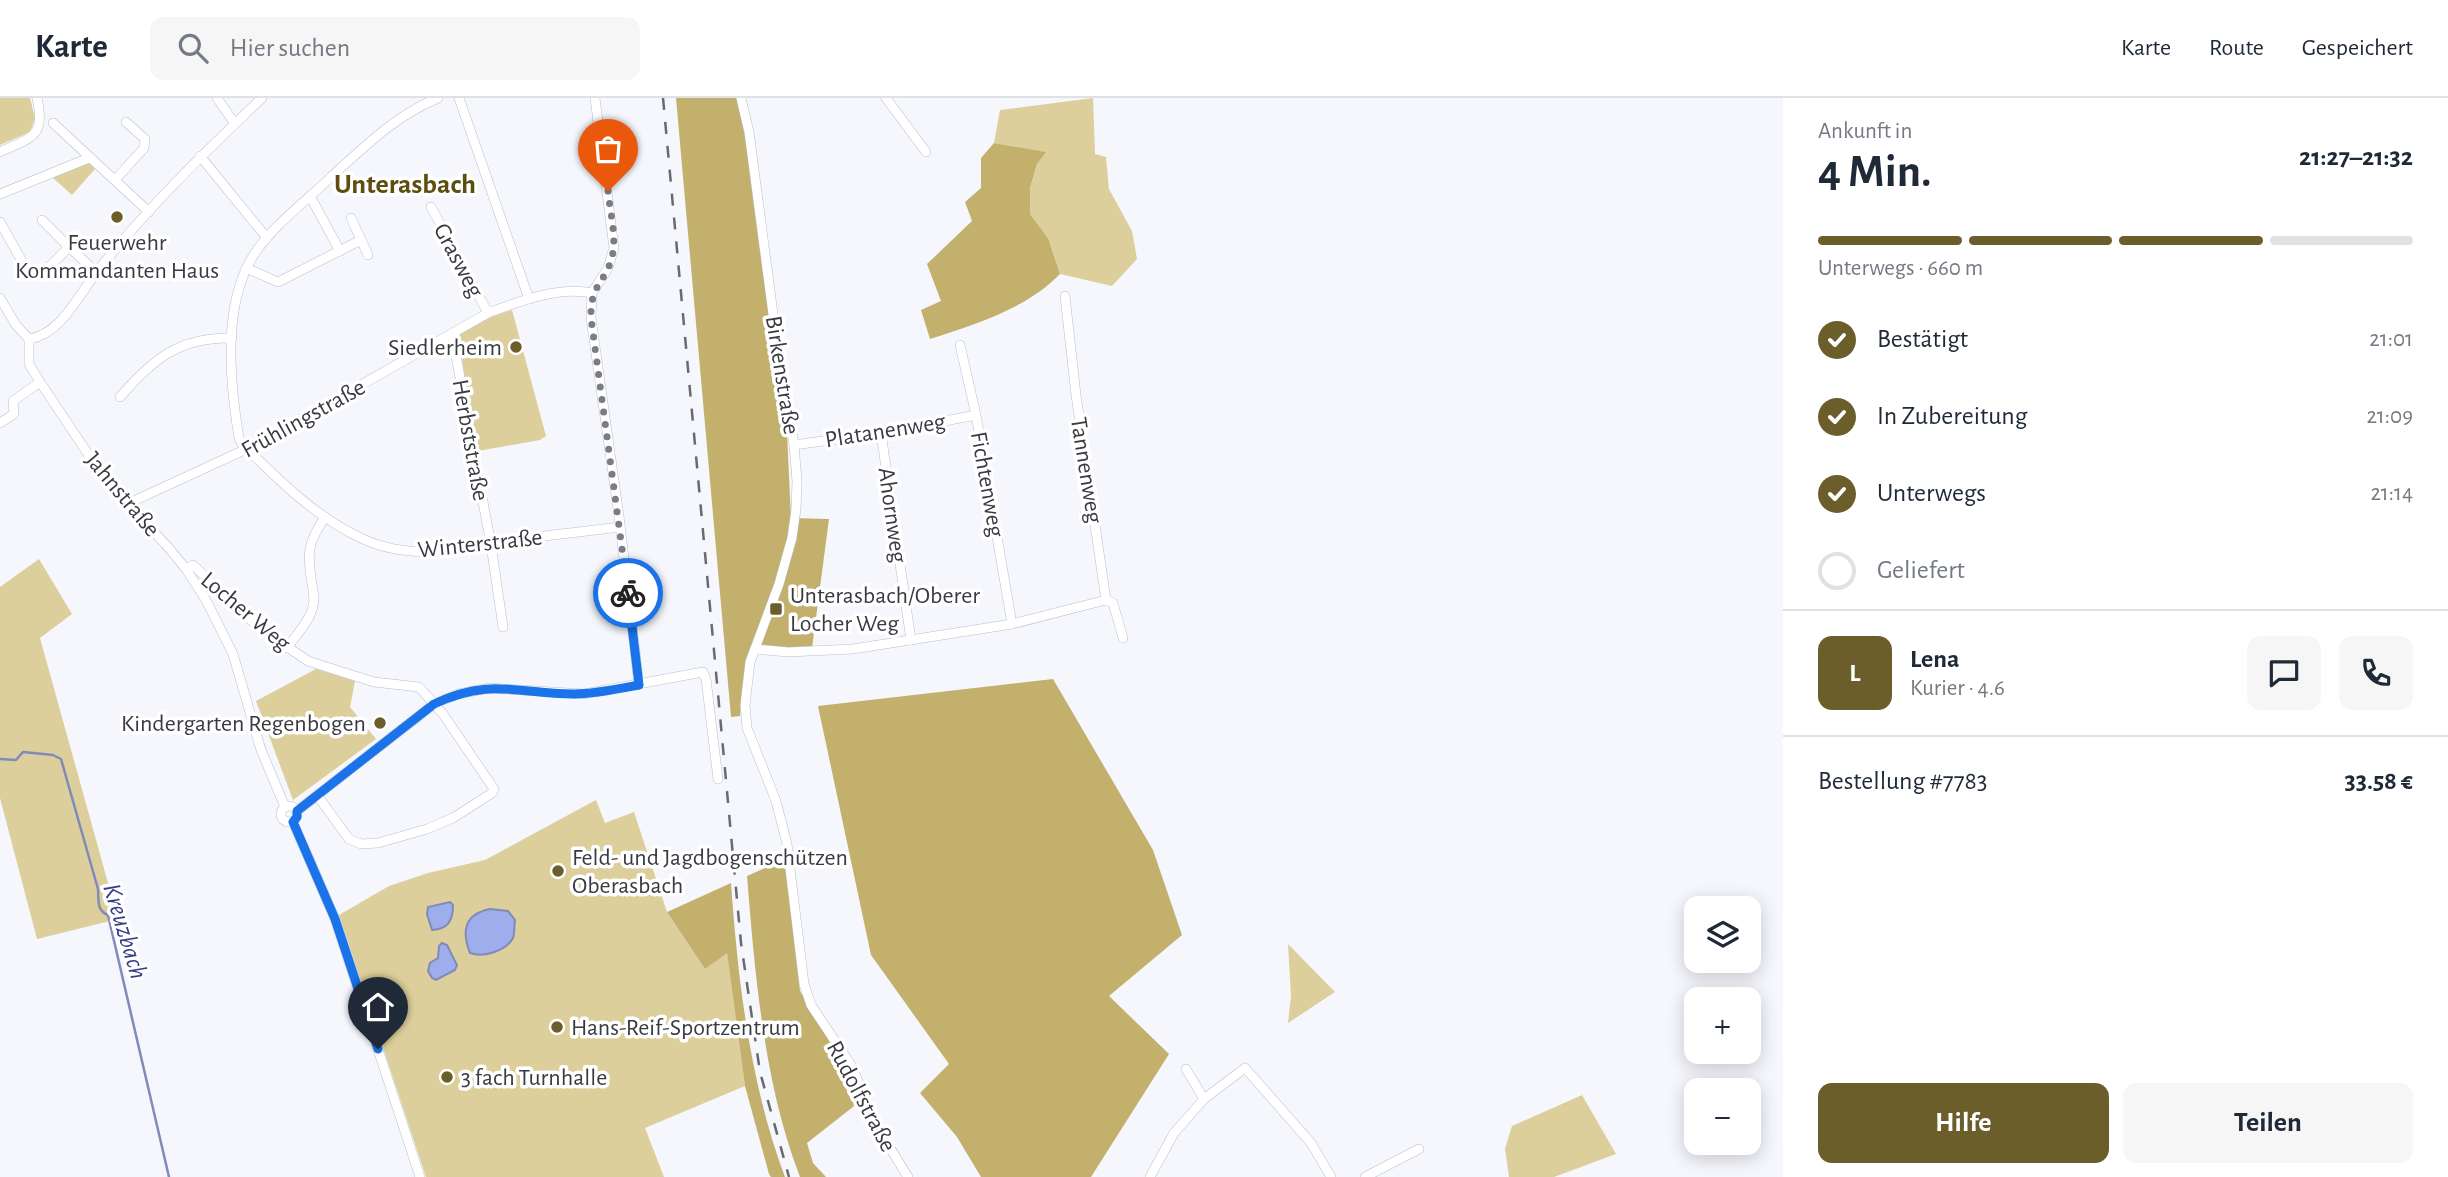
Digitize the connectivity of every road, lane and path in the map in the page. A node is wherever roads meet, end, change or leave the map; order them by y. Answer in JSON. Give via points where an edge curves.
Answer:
{"nodes":[{"id":1,"x":37,"y":98,"type":"edge"},
{"id":2,"x":217,"y":98,"type":"edge"},
{"id":3,"x":262,"y":98,"type":"edge"},
{"id":4,"x":438,"y":98,"type":"edge"},
{"id":5,"x":459,"y":98,"type":"edge"},
{"id":6,"x":595,"y":98,"type":"edge"},
{"id":7,"x":741,"y":98,"type":"edge"},
{"id":8,"x":886,"y":98,"type":"edge"},
{"id":9,"x":424,"y":101,"type":"edge"},
{"id":10,"x":126,"y":122,"type":"dead end"},
{"id":11,"x":53,"y":123,"type":"dead end"},
{"id":12,"x":235,"y":124,"type":"junction"},
{"id":13,"x":0,"y":152,"type":"edge"},
{"id":14,"x":926,"y":152,"type":"dead end"},
{"id":15,"x":200,"y":156,"type":"junction"},
{"id":16,"x":89,"y":158,"type":"junction"},
{"id":17,"x":115,"y":180,"type":"junction"},
{"id":18,"x":0,"y":194,"type":"edge"},
{"id":19,"x":310,"y":196,"type":"junction"},
{"id":20,"x":430,"y":207,"type":"dead end"},
{"id":21,"x":149,"y":212,"type":"junction"},
{"id":22,"x":351,"y":218,"type":"dead end"},
{"id":23,"x":42,"y":220,"type":"dead end"},
{"id":24,"x":0,"y":222,"type":"edge"},
{"id":25,"x":267,"y":238,"type":"junction"},
{"id":26,"x":361,"y":240,"type":"junction"},
{"id":27,"x":69,"y":247,"type":"junction"},
{"id":28,"x":340,"y":251,"type":"junction"},
{"id":29,"x":368,"y":256,"type":"dead end"},
{"id":30,"x":246,"y":268,"type":"junction"},
{"id":31,"x":96,"y":272,"type":"junction"},
{"id":32,"x":592,"y":293,"type":"junction"},
{"id":33,"x":1065,"y":296,"type":"dead end"},
{"id":34,"x":0,"y":298,"type":"edge"},
{"id":35,"x":529,"y":299,"type":"junction"},
{"id":36,"x":488,"y":313,"type":"junction"},
{"id":37,"x":450,"y":336,"type":"junction"},
{"id":38,"x":232,"y":338,"type":"junction"},
{"id":39,"x":29,"y":339,"type":"junction"},
{"id":40,"x":960,"y":345,"type":"dead end"},
{"id":41,"x":40,"y":382,"type":"junction"},
{"id":42,"x":120,"y":397,"type":"dead end"},
{"id":43,"x":976,"y":415,"type":"junction"},
{"id":44,"x":0,"y":423,"type":"edge"},
{"id":45,"x":881,"y":433,"type":"junction"},
{"id":46,"x":794,"y":445,"type":"junction"},
{"id":47,"x":247,"y":449,"type":"junction"},
{"id":48,"x":129,"y":505,"type":"junction"},
{"id":49,"x":325,"y":517,"type":"junction"},
{"id":50,"x":620,"y":527,"type":"junction"},
{"id":51,"x":491,"y":545,"type":"junction"},
{"id":52,"x":189,"y":567,"type":"junction"},
{"id":53,"x":1106,"y":600,"type":"junction"},
{"id":54,"x":1012,"y":624,"type":"junction"},
{"id":55,"x":503,"y":627,"type":"dead end"},
{"id":56,"x":1123,"y":638,"type":"dead end"},
{"id":57,"x":911,"y":640,"type":"junction"},
{"id":58,"x":287,"y":648,"type":"junction"},
{"id":59,"x":755,"y":649,"type":"junction"},
{"id":60,"x":639,"y":685,"type":"junction"},
{"id":61,"x":434,"y":704,"type":"junction"},
{"id":62,"x":718,"y":779,"type":"dead end"},
{"id":63,"x":317,"y":795,"type":"junction"},
{"id":64,"x":285,"y":807,"type":"junction"},
{"id":65,"x":297,"y":811,"type":"junction"},
{"id":66,"x":293,"y":822,"type":"junction"},
{"id":67,"x":1186,"y":1069,"type":"dead end"},
{"id":68,"x":1204,"y":1098,"type":"junction"},
{"id":69,"x":1419,"y":1149,"type":"dead end"},
{"id":70,"x":420,"y":1177,"type":"edge"},
{"id":71,"x":908,"y":1177,"type":"edge"},
{"id":72,"x":1150,"y":1177,"type":"edge"},
{"id":73,"x":1331,"y":1177,"type":"edge"},
{"id":74,"x":1365,"y":1177,"type":"edge"}],
"edges":[{"from":1,"to":13,"type":"street","via":[[39,129]]},
{"from":2,"to":12,"type":"street"},
{"from":3,"to":12,"type":"street"},
{"from":4,"to":9,"type":"street"},
{"from":5,"to":35,"type":"street"},
{"from":6,"to":32,"type":"street","via":[[614,248]]},
{"from":7,"to":46,"type":"street","name":"Birkenstraße"},
{"from":8,"to":14,"type":"street"},
{"from":9,"to":19,"type":"street"},
{"from":10,"to":17,"type":"street","via":[[145,139],[144,148]]},
{"from":11,"to":16,"type":"street"},
{"from":12,"to":15,"type":"street"},
{"from":15,"to":21,"type":"street"},
{"from":15,"to":25,"type":"street"},
{"from":16,"to":17,"type":"street"},
{"from":16,"to":18,"type":"street"},
{"from":17,"to":21,"type":"street"},
{"from":19,"to":25,"type":"street"},
{"from":19,"to":28,"type":"street"},
{"from":20,"to":36,"type":"street","name":"Grasweg"},
{"from":21,"to":31,"type":"street"},
{"from":22,"to":26,"type":"street"},
{"from":23,"to":27,"type":"street"},
{"from":24,"to":27,"type":"street","via":[[33,276],[43,273]]},
{"from":25,"to":30,"type":"street"},
{"from":26,"to":28,"type":"street"},
{"from":26,"to":29,"type":"street"},
{"from":27,"to":31,"type":"street"},
{"from":28,"to":30,"type":"street","via":[[278,282]]},
{"from":30,"to":38,"type":"street","via":[[234,310]]},
{"from":31,"to":39,"type":"street","via":[[62,318],[44,334]]},
{"from":32,"to":35,"type":"street","name":"Frühlingstraße","via":[[570,291]]},
{"from":32,"to":50,"type":"street","via":[[591,318]]},
{"from":33,"to":53,"type":"street","name":"Tannenweg"},
{"from":34,"to":39,"type":"street","name":"Jahnstraße"},
{"from":35,"to":36,"type":"street","name":"Frühlingstraße"},
{"from":36,"to":37,"type":"street","name":"Frühlingstraße"},
{"from":37,"to":47,"type":"street","name":"Frühlingstraße"},
{"from":37,"to":51,"type":"street","name":"Herbststraße"},
{"from":38,"to":42,"type":"street","via":[[211,337],[167,352]]},
{"from":38,"to":47,"type":"street","via":[[231,393],[239,438]]},
{"from":39,"to":41,"type":"street","name":"Jahnstraße","via":[[29,364]]},
{"from":40,"to":43,"type":"street","name":"Fichtenweg"},
{"from":41,"to":44,"type":"street","via":[[13,401],[14,414]]},
{"from":41,"to":48,"type":"street","name":"Jahnstraße","via":[[100,472]]},
{"from":43,"to":45,"type":"street","name":"Platanenweg"},
{"from":43,"to":54,"type":"street","name":"Fichtenweg"},
{"from":45,"to":46,"type":"street","name":"Platanenweg"},
{"from":45,"to":57,"type":"street","name":"Ahornweg"},
{"from":46,"to":59,"type":"street","name":"Birkenstraße","via":[[792,538]]},
{"from":47,"to":48,"type":"street","name":"Frühlingstraße"},
{"from":47,"to":49,"type":"street","name":"Winterstraße"},
{"from":48,"to":52,"type":"street","name":"Jahnstraße"},
{"from":49,"to":51,"type":"street","name":"Winterstraße","via":[[365,540],[401,551],[441,552]]},
{"from":49,"to":58,"type":"street","via":[[307,556],[313,607]]},
{"from":50,"to":51,"type":"street","name":"Winterstraße"},
{"from":50,"to":60,"type":"street"},
{"from":51,"to":55,"type":"street","name":"Herbststraße"},
{"from":52,"to":58,"type":"street","name":"Locher Weg"},
{"from":52,"to":64,"type":"street","name":"Jahnstraße","via":[[233,654],[261,750]]},
{"from":53,"to":54,"type":"street"},
{"from":53,"to":56,"type":"street","name":"Tannenweg","via":[[1113,603]]},
{"from":54,"to":57,"type":"street"},
{"from":57,"to":59,"type":"street","via":[[830,650]]},
{"from":58,"to":61,"type":"street","name":"Locher Weg","via":[[336,671],[374,682],[414,685]]},
{"from":59,"to":71,"type":"street","name":"Rudolfstraße","via":[[745,705],[747,728],[776,801],[787,844],[804,984],[811,1006],[851,1065],[879,1130]]},
{"from":60,"to":61,"type":"street","via":[[572,694],[489,688]]},
{"from":60,"to":62,"type":"street","via":[[703,672]]},
{"from":61,"to":63,"type":"street"},
{"from":61,"to":63,"type":"street","name":"Locher Weg","via":[[492,784],[492,793],[427,829],[361,844],[349,839]]},
{"from":63,"to":65,"type":"street"},
{"from":64,"to":65,"type":"street"},
{"from":64,"to":66,"type":"street","name":"Jahnstraße","via":[[281,817]]},
{"from":65,"to":66,"type":"street"},
{"from":66,"to":70,"type":"street","name":"Jahnstraße","via":[[335,919]]},
{"from":67,"to":68,"type":"street"},
{"from":68,"to":72,"type":"street","via":[[1174,1133]]},
{"from":68,"to":73,"type":"street","via":[[1245,1068],[1311,1143]]},
{"from":69,"to":74,"type":"street"}]}
